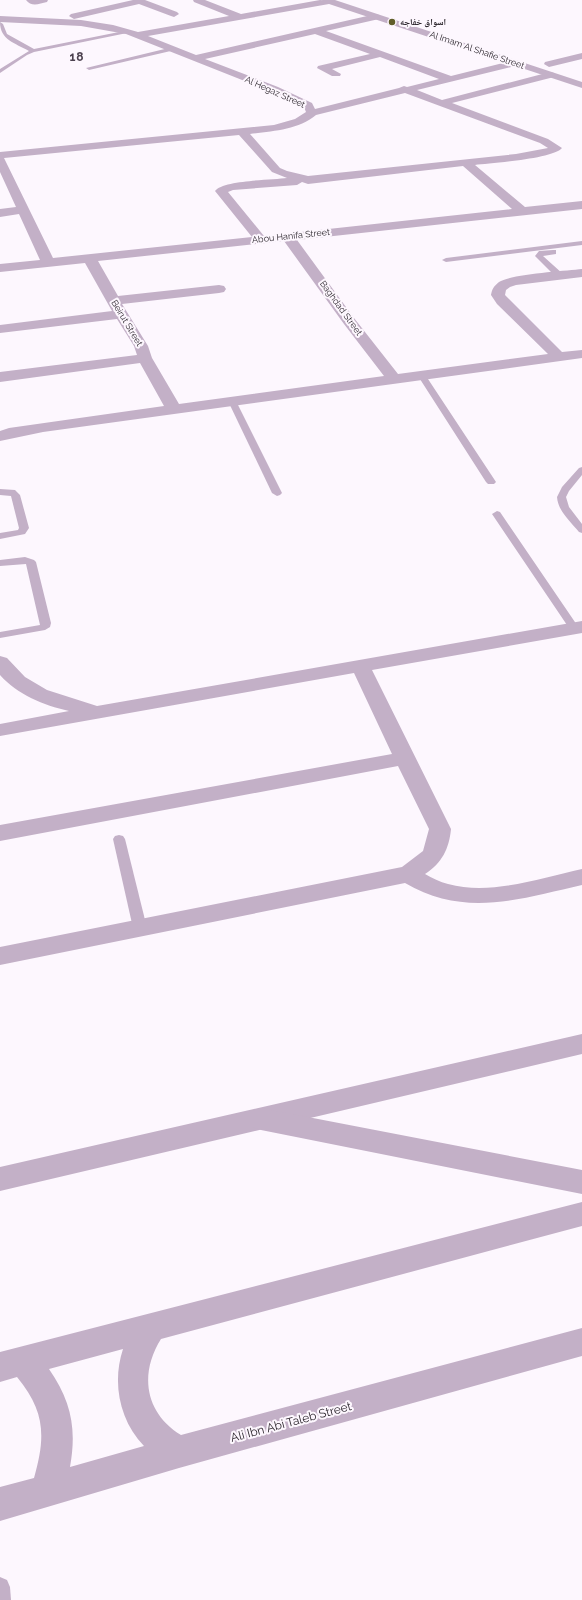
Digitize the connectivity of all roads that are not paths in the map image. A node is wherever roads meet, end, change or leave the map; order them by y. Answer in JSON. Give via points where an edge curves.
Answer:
{"nodes":[{"id":1,"x":44,"y":0,"type":"edge"},
{"id":2,"x":196,"y":0,"type":"edge"},
{"id":3,"x":327,"y":0,"type":"edge"},
{"id":4,"x":353,"y":0,"type":"edge"},
{"id":5,"x":31,"y":1,"type":"edge"},
{"id":6,"x":139,"y":1,"type":"edge"},
{"id":7,"x":174,"y":14,"type":"dead end"},
{"id":8,"x":376,"y":16,"type":"junction"},
{"id":9,"x":240,"y":17,"type":"junction"},
{"id":10,"x":0,"y":19,"type":"edge"},
{"id":11,"x":21,"y":19,"type":"junction"},
{"id":12,"x":53,"y":20,"type":"junction"},
{"id":13,"x":0,"y":24,"type":"edge"},
{"id":14,"x":316,"y":31,"type":"junction"},
{"id":15,"x":134,"y":34,"type":"junction"},
{"id":16,"x":173,"y":49,"type":"junction"},
{"id":17,"x":33,"y":51,"type":"junction"},
{"id":18,"x":382,"y":54,"type":"junction"},
{"id":19,"x":582,"y":56,"type":"edge"},
{"id":20,"x":195,"y":58,"type":"junction"},
{"id":21,"x":515,"y":64,"type":"junction"},
{"id":22,"x":89,"y":68,"type":"dead end"},
{"id":23,"x":550,"y":69,"type":"junction"},
{"id":24,"x":0,"y":71,"type":"edge"},
{"id":25,"x":336,"y":74,"type":"dead end"},
{"id":26,"x":582,"y":75,"type":"edge"},
{"id":27,"x":450,"y":78,"type":"junction"},
{"id":28,"x":582,"y":85,"type":"edge"},
{"id":29,"x":404,"y":90,"type":"junction"},
{"id":30,"x":441,"y":103,"type":"junction"},
{"id":31,"x":312,"y":113,"type":"junction"},
{"id":32,"x":242,"y":131,"type":"junction"},
{"id":33,"x":0,"y":155,"type":"edge"},
{"id":34,"x":0,"y":160,"type":"edge"},
{"id":35,"x":465,"y":162,"type":"junction"},
{"id":36,"x":308,"y":180,"type":"junction"},
{"id":37,"x":582,"y":205,"type":"edge"},
{"id":38,"x":24,"y":210,"type":"junction"},
{"id":39,"x":523,"y":212,"type":"junction"},
{"id":40,"x":0,"y":213,"type":"edge"},
{"id":41,"x":288,"y":237,"type":"junction"},
{"id":42,"x":261,"y":240,"type":"junction"},
{"id":43,"x":582,"y":243,"type":"edge"},
{"id":44,"x":582,"y":248,"type":"edge"},
{"id":45,"x":89,"y":258,"type":"junction"},
{"id":46,"x":446,"y":260,"type":"dead end"},
{"id":47,"x":48,"y":262,"type":"junction"},
{"id":48,"x":0,"y":268,"type":"edge"},
{"id":49,"x":582,"y":273,"type":"edge"},
{"id":50,"x":560,"y":276,"type":"junction"},
{"id":51,"x":219,"y":289,"type":"dead end"},
{"id":52,"x":113,"y":301,"type":"junction"},
{"id":53,"x":121,"y":314,"type":"junction"},
{"id":54,"x":0,"y":329,"type":"edge"},
{"id":55,"x":582,"y":354,"type":"edge"},
{"id":56,"x":145,"y":358,"type":"junction"},
{"id":57,"x":560,"y":358,"type":"junction"},
{"id":58,"x":422,"y":376,"type":"junction"},
{"id":59,"x":0,"y":377,"type":"edge"},
{"id":60,"x":395,"y":380,"type":"junction"},
{"id":61,"x":232,"y":401,"type":"junction"},
{"id":62,"x":174,"y":409,"type":"junction"},
{"id":63,"x":0,"y":436,"type":"edge"},
{"id":64,"x":582,"y":470,"type":"edge"},
{"id":65,"x":491,"y":482,"type":"dead end"},
{"id":66,"x":0,"y":492,"type":"edge"},
{"id":67,"x":277,"y":493,"type":"dead end"},
{"id":68,"x":497,"y":514,"type":"dead end"},
{"id":69,"x":582,"y":530,"type":"edge"},
{"id":70,"x":0,"y":536,"type":"edge"},
{"id":71,"x":0,"y":563,"type":"edge"},
{"id":72,"x":578,"y":627,"type":"edge"},
{"id":73,"x":0,"y":635,"type":"edge"},
{"id":74,"x":0,"y":662,"type":"edge"},
{"id":75,"x":360,"y":666,"type":"junction"},
{"id":76,"x":98,"y":712,"type":"junction"},
{"id":77,"x":0,"y":730,"type":"edge"},
{"id":78,"x":405,"y":758,"type":"junction"},
{"id":79,"x":0,"y":833,"type":"edge"},
{"id":80,"x":120,"y":839,"type":"dead end"},
{"id":81,"x":408,"y":874,"type":"junction"},
{"id":82,"x":582,"y":877,"type":"edge"},
{"id":83,"x":140,"y":928,"type":"junction"},
{"id":84,"x":0,"y":956,"type":"edge"},
{"id":85,"x":582,"y":1044,"type":"edge"},
{"id":86,"x":261,"y":1119,"type":"junction"},
{"id":87,"x":0,"y":1180,"type":"edge"},
{"id":88,"x":582,"y":1182,"type":"edge"},
{"id":89,"x":582,"y":1214,"type":"edge"},
{"id":90,"x":152,"y":1326,"type":"junction"},
{"id":91,"x":582,"y":1342,"type":"edge"},
{"id":92,"x":11,"y":1364,"type":"edge"},
{"id":93,"x":179,"y":1452,"type":"junction"},
{"id":94,"x":47,"y":1490,"type":"junction"},
{"id":95,"x":0,"y":1504,"type":"edge"},
{"id":96,"x":0,"y":1587,"type":"edge"},
{"id":97,"x":2,"y":1600,"type":"edge"}],
"edges":[{"from":1,"to":5,"type":"street"},
{"from":2,"to":9,"type":"street"},
{"from":3,"to":8,"type":"street","name":"Al Imam Al Shafie Street"},
{"from":3,"to":9,"type":"street"},
{"from":4,"to":23,"type":"street","name":"Al Imam Al Shafie Street"},
{"from":5,"to":11,"type":"street"},
{"from":6,"to":7,"type":"street"},
{"from":6,"to":12,"type":"street"},
{"from":8,"to":14,"type":"street"},
{"from":8,"to":21,"type":"street","name":"Al Imam Al Shafie Street"},
{"from":9,"to":15,"type":"street"},
{"from":10,"to":11,"type":"street","name":"Al Hegaz Street"},
{"from":11,"to":12,"type":"street","name":"Al Hegaz Street"},
{"from":12,"to":15,"type":"street","name":"Al Hegaz Street","via":[[108,26]]},
{"from":13,"to":17,"type":"lane","via":[[5,35]]},
{"from":14,"to":18,"type":"street"},
{"from":14,"to":20,"type":"street"},
{"from":15,"to":16,"type":"street","name":"Al Hegaz Street"},
{"from":15,"to":17,"type":"lane"},
{"from":16,"to":20,"type":"street","name":"Al Hegaz Street"},
{"from":16,"to":22,"type":"lane"},
{"from":17,"to":24,"type":"lane"},
{"from":18,"to":25,"type":"street","via":[[322,68]]},
{"from":18,"to":27,"type":"street"},
{"from":19,"to":23,"type":"street"},
{"from":20,"to":31,"type":"street","name":"Al Hegaz Street","via":[[274,89],[308,105]]},
{"from":21,"to":23,"type":"street","name":"Al Imam Al Shafie Street"},
{"from":21,"to":27,"type":"street"},
{"from":23,"to":26,"type":"street","name":"Al Imam Al Shafie Street"},
{"from":23,"to":28,"type":"street","name":"Al Imam Al Shafie Street"},
{"from":23,"to":30,"type":"street"},
{"from":27,"to":29,"type":"street"},
{"from":29,"to":30,"type":"street"},
{"from":29,"to":31,"type":"street"},
{"from":30,"to":35,"type":"street","via":[[544,141],[556,148],[516,158]]},
{"from":31,"to":32,"type":"street","name":"Al Hegaz Street","via":[[293,124]]},
{"from":32,"to":33,"type":"street","name":"Al Hegaz Street"},
{"from":32,"to":36,"type":"street","via":[[276,170]]},
{"from":34,"to":38,"type":"street"},
{"from":35,"to":36,"type":"street"},
{"from":35,"to":39,"type":"street"},
{"from":36,"to":42,"type":"street","via":[[231,186],[221,190]]},
{"from":37,"to":39,"type":"street","name":"Abou Hanifa Street"},
{"from":38,"to":40,"type":"street"},
{"from":38,"to":47,"type":"street"},
{"from":39,"to":41,"type":"street","name":"Abou Hanifa Street"},
{"from":41,"to":42,"type":"street","name":"Abou Hanifa Street"},
{"from":41,"to":60,"type":"street","name":"Baghdad Street"},
{"from":42,"to":45,"type":"street","name":"Abou Hanifa Street"},
{"from":43,"to":46,"type":"lane"},
{"from":44,"to":50,"type":"lane","via":[[542,253],[539,256]]},
{"from":45,"to":47,"type":"street","name":"Abou Hanifa Street"},
{"from":45,"to":52,"type":"street","name":"Beirut Street"},
{"from":47,"to":48,"type":"street","name":"Abou Hanifa Street"},
{"from":49,"to":50,"type":"street"},
{"from":50,"to":57,"type":"street","via":[[505,284],[499,289],[498,295]]},
{"from":51,"to":52,"type":"street"},
{"from":52,"to":53,"type":"street","name":"Beirut Street"},
{"from":53,"to":54,"type":"street"},
{"from":53,"to":56,"type":"street","name":"Beirut Street","via":[[141,346]]},
{"from":55,"to":57,"type":"street"},
{"from":56,"to":59,"type":"street"},
{"from":56,"to":62,"type":"street","name":"Beirut Street"},
{"from":57,"to":58,"type":"street"},
{"from":58,"to":60,"type":"street"},
{"from":58,"to":65,"type":"lane"},
{"from":60,"to":61,"type":"street"},
{"from":61,"to":62,"type":"street"},
{"from":61,"to":67,"type":"lane"},
{"from":62,"to":63,"type":"street","via":[[43,427]]},
{"from":64,"to":69,"type":"lane","via":[[562,493],[562,501],[565,509]]},
{"from":66,"to":70,"type":"lane","via":[[12,492],[15,495],[24,528],[22,532]]},
{"from":68,"to":72,"type":"lane"},
{"from":71,"to":73,"type":"lane","via":[[25,560],[31,562],[46,623],[45,627]]},
{"from":72,"to":75,"type":"street"},
{"from":74,"to":76,"type":"street","via":[[7,673],[30,690],[61,704]]},
{"from":75,"to":76,"type":"street"},
{"from":75,"to":78,"type":"street"},
{"from":76,"to":77,"type":"street"},
{"from":78,"to":79,"type":"street"},
{"from":78,"to":81,"type":"street","via":[[440,829],[438,846],[427,862]]},
{"from":80,"to":83,"type":"lane"},
{"from":81,"to":82,"type":"street","via":[[426,885],[448,893],[472,896],[496,895]]},
{"from":81,"to":83,"type":"street"},
{"from":83,"to":84,"type":"street"},
{"from":85,"to":86,"type":"street"},
{"from":86,"to":87,"type":"street"},
{"from":86,"to":88,"type":"street"},
{"from":89,"to":90,"type":"street"},
{"from":90,"to":92,"type":"street"},
{"from":90,"to":93,"type":"street","via":[[139,1347],[132,1371],[133,1396],[142,1418],[158,1438]]},
{"from":91,"to":93,"type":"street","name":"Ali Ibn Abi Taleb Street"},
{"from":92,"to":94,"type":"street","via":[[38,1376],[49,1396],[56,1417],[58,1441]]},
{"from":93,"to":94,"type":"street","name":"Ali Ibn Abi Taleb Street"},
{"from":94,"to":95,"type":"street","name":"Ali Ibn Abi Taleb Street"},
{"from":96,"to":97,"type":"lane"}]}
